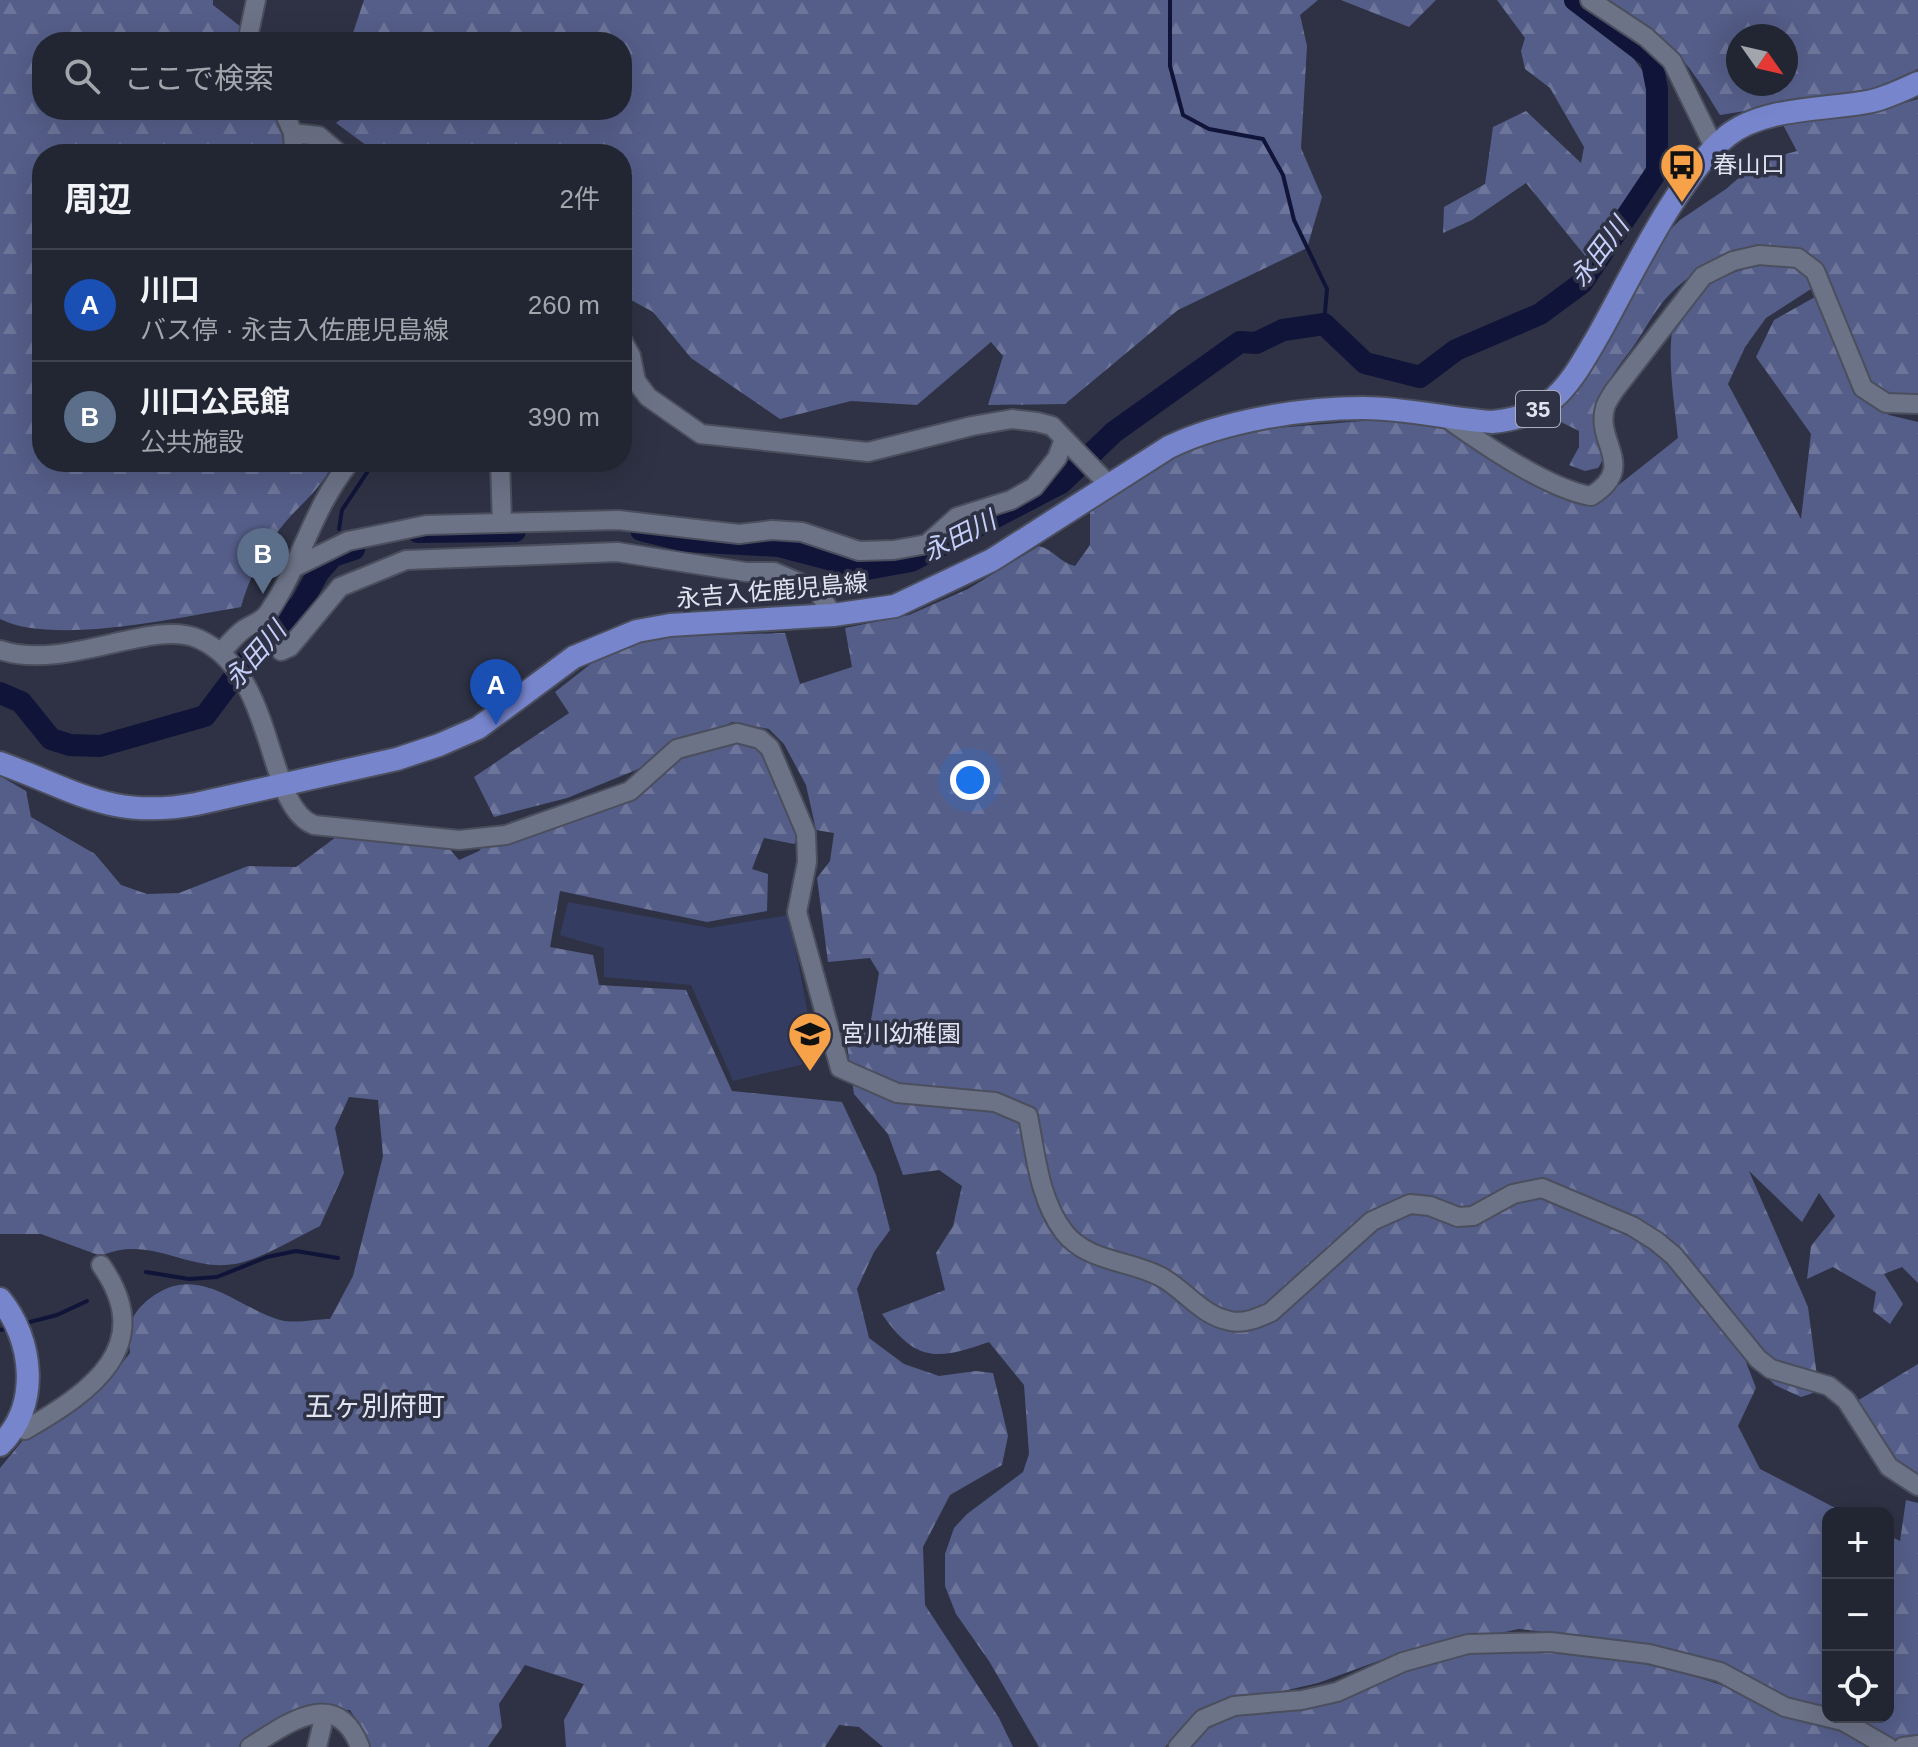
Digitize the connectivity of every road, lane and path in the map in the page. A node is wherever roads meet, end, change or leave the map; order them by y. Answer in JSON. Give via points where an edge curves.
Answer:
{"nodes":[{"id":1,"x":256,"y":0,"type":"edge"},
{"id":2,"x":1590,"y":0,"type":"edge"},
{"id":3,"x":249,"y":32,"type":"edge"},
{"id":4,"x":1918,"y":83,"type":"edge"},
{"id":5,"x":287,"y":120,"type":"edge"},
{"id":6,"x":293,"y":133,"type":"junction"},
{"id":7,"x":294,"y":144,"type":"edge"},
{"id":8,"x":332,"y":144,"type":"edge"},
{"id":9,"x":1714,"y":147,"type":"junction"},
{"id":10,"x":632,"y":361,"type":"edge"},
{"id":11,"x":1918,"y":404,"type":"edge"},
{"id":12,"x":1448,"y":419,"type":"junction"},
{"id":13,"x":1068,"y":442,"type":"junction"},
{"id":14,"x":342,"y":472,"type":"edge"},
{"id":15,"x":500,"y":472,"type":"edge"},
{"id":16,"x":1104,"y":479,"type":"junction"},
{"id":17,"x":502,"y":523,"type":"junction"},
{"id":18,"x":297,"y":566,"type":"junction"},
{"id":19,"x":833,"y":615,"type":"junction"},
{"id":20,"x":268,"y":622,"type":"junction"},
{"id":21,"x":0,"y":650,"type":"edge"},
{"id":22,"x":221,"y":652,"type":"junction"},
{"id":23,"x":0,"y":763,"type":"edge"},
{"id":24,"x":283,"y":783,"type":"junction"},
{"id":25,"x":101,"y":1265,"type":"dead end"},
{"id":26,"x":0,"y":1299,"type":"edge"},
{"id":27,"x":18,"y":1417,"type":"junction"},
{"id":28,"x":0,"y":1445,"type":"edge"},
{"id":29,"x":1918,"y":1486,"type":"edge"},
{"id":30,"x":322,"y":1726,"type":"dead end"},
{"id":31,"x":1918,"y":1745,"type":"edge"},
{"id":32,"x":250,"y":1747,"type":"edge"},
{"id":33,"x":317,"y":1747,"type":"edge"},
{"id":34,"x":360,"y":1747,"type":"edge"},
{"id":35,"x":1178,"y":1747,"type":"edge"},
{"id":36,"x":1888,"y":1747,"type":"edge"},
{"id":37,"x":1903,"y":1747,"type":"edge"}],
"edges":[{"from":1,"to":3,"type":"street"},
{"from":2,"to":9,"type":"street","via":[[1672,61]]},
{"from":4,"to":9,"type":"main road","name":"永吉入佐鹿児島線","number":"35","via":[[1870,102],[1761,120],[1731,132]]},
{"from":5,"to":6,"type":"street"},
{"from":6,"to":7,"type":"street"},
{"from":6,"to":8,"type":"street","via":[[319,136]]},
{"from":9,"to":12,"type":"main road","name":"永吉入佐鹿児島線","number":"35","via":[[1688,180],[1588,352],[1551,401],[1513,420]]},
{"from":10,"to":13,"type":"street","via":[[636,381],[648,397],[701,434],[868,452],[1012,419],[1052,426]]},
{"from":11,"to":12,"type":"street","via":[[1886,403],[1863,388],[1815,271],[1798,258],[1780,254],[1733,261],[1703,276],[1604,410],[1613,474],[1591,496],[1573,493],[1490,449]]},
{"from":12,"to":16,"type":"main road","name":"永吉入佐鹿児島線","number":"35","via":[[1365,408],[1234,423],[1200,432]]},
{"from":13,"to":16,"type":"street"},
{"from":13,"to":17,"type":"street","via":[[1034,487],[957,517],[927,544],[894,550],[859,551],[802,532],[739,534],[618,520]]},
{"from":14,"to":18,"type":"street","via":[[327,491]]},
{"from":15,"to":17,"type":"street"},
{"from":16,"to":19,"type":"main road","name":"永吉入佐鹿児島線","number":"35","via":[[1037,533],[941,587],[895,606]]},
{"from":17,"to":18,"type":"street","via":[[387,531],[348,541]]},
{"from":18,"to":20,"type":"street"},
{"from":19,"to":20,"type":"street","via":[[817,590],[774,572],[617,552],[406,560],[340,587],[290,647],[281,651]]},
{"from":19,"to":24,"type":"main road","name":"永吉入佐鹿児島線","number":"35","via":[[637,631],[574,657],[478,728],[439,745]]},
{"from":20,"to":22,"type":"street","via":[[243,629]]},
{"from":21,"to":22,"type":"street","via":[[37,658],[180,635]]},
{"from":22,"to":24,"type":"street","via":[[253,699]]},
{"from":23,"to":24,"type":"main road","name":"永吉入佐鹿児島線","number":"35","via":[[84,798],[135,810],[163,810]]},
{"from":24,"to":29,"type":"street","via":[[292,807],[314,825],[459,840],[506,835],[630,791],[677,749],[737,733],[760,739],[770,748],[806,833],[807,862],[797,912],[840,1068],[897,1093],[995,1102],[1028,1116],[1050,1212],[1067,1236],[1095,1255],[1148,1270],[1213,1317],[1255,1320],[1391,1209],[1410,1204],[1473,1216],[1513,1194],[1542,1188],[1656,1241],[1758,1359],[1771,1369],[1829,1386],[1846,1400],[1889,1467]]},
{"from":25,"to":27,"type":"street","via":[[115,1285],[122,1316],[121,1344],[112,1364],[74,1400],[25,1430]]},
{"from":26,"to":27,"type":"main road","via":[[18,1323],[26,1352],[28,1377]]},
{"from":27,"to":28,"type":"main road"},
{"from":30,"to":33,"type":"street"},
{"from":31,"to":37,"type":"street"},
{"from":32,"to":34,"type":"street","via":[[299,1716],[315,1713],[339,1719]]},
{"from":35,"to":36,"type":"street","via":[[1203,1719],[1234,1706],[1337,1692],[1403,1662],[1468,1644],[1550,1642],[1649,1654],[1720,1672],[1785,1707],[1843,1721]]}]}
